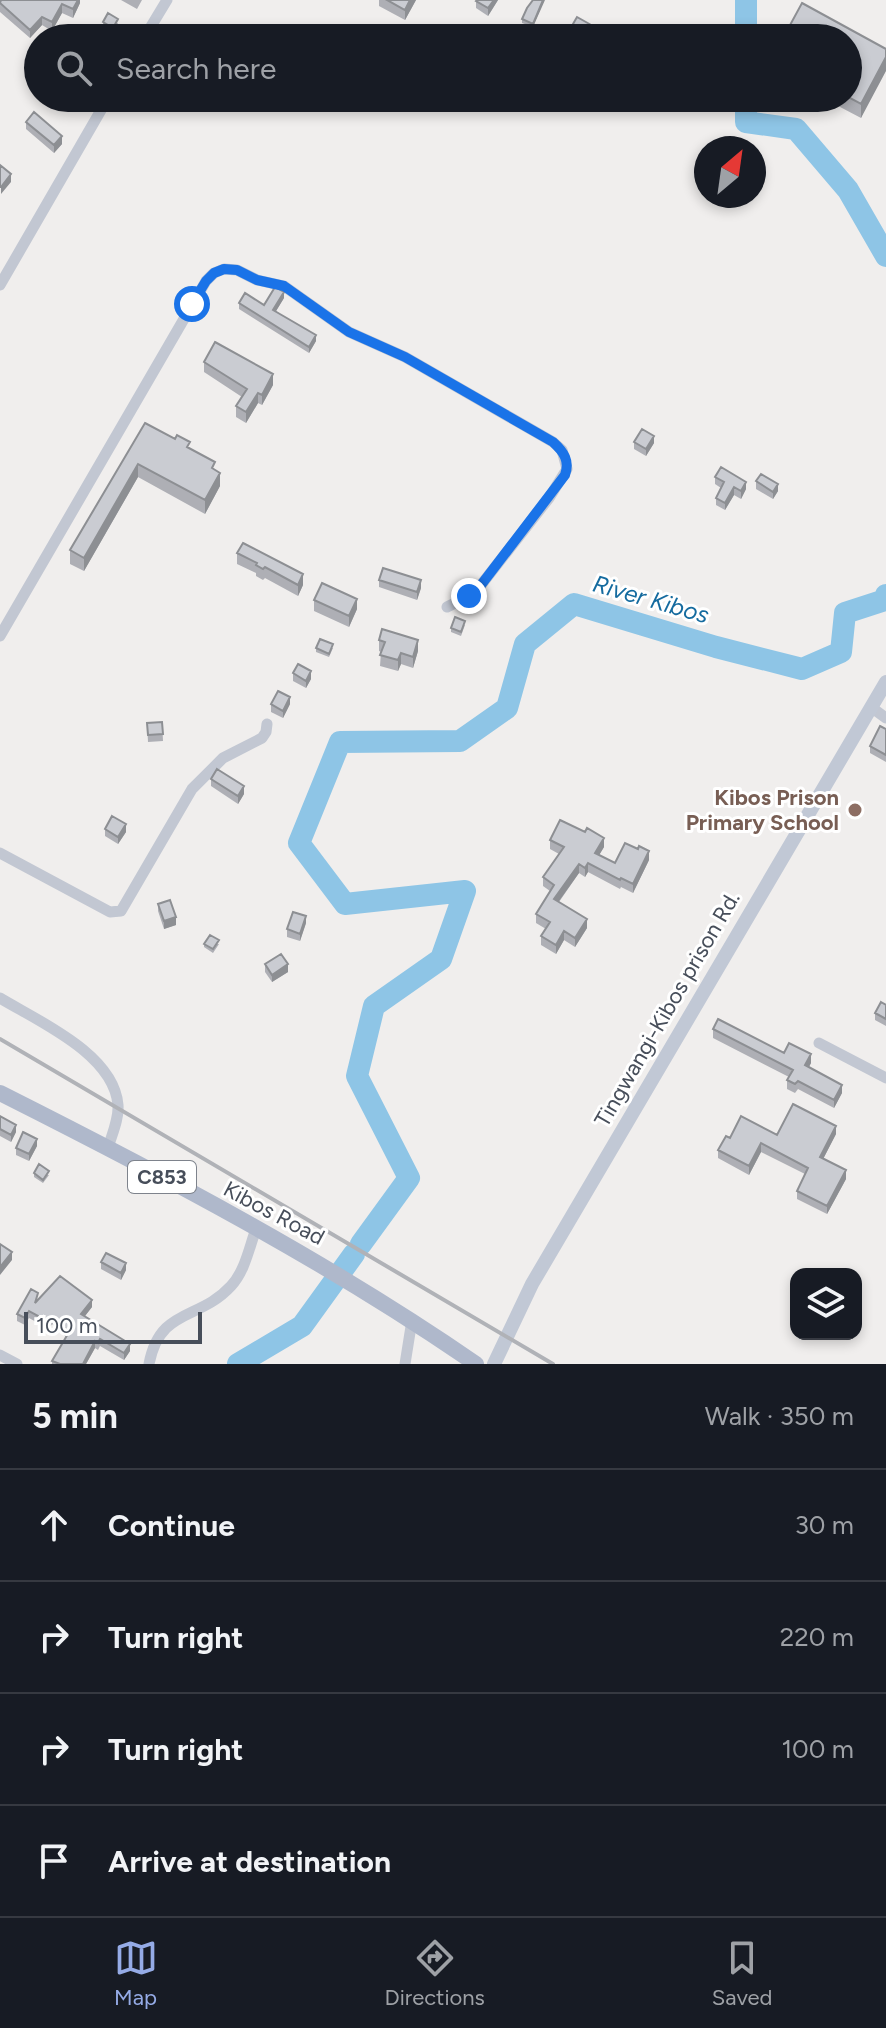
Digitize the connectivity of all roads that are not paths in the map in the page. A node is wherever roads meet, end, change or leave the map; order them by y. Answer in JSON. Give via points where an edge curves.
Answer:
{"nodes":[{"id":1,"x":167,"y":0,"type":"edge"},
{"id":2,"x":152,"y":24,"type":"edge"},
{"id":3,"x":100,"y":112,"type":"edge"},
{"id":4,"x":0,"y":285,"type":"edge"},
{"id":5,"x":447,"y":607,"type":"dead end"},
{"id":6,"x":0,"y":636,"type":"edge"},
{"id":7,"x":886,"y":682,"type":"edge"},
{"id":8,"x":871,"y":707,"type":"junction"},
{"id":9,"x":886,"y":718,"type":"edge"},
{"id":10,"x":267,"y":724,"type":"dead end"},
{"id":11,"x":0,"y":853,"type":"edge"},
{"id":12,"x":0,"y":998,"type":"edge"},
{"id":13,"x":819,"y":1043,"type":"dead end"},
{"id":14,"x":886,"y":1078,"type":"edge"},
{"id":15,"x":0,"y":1093,"type":"edge"},
{"id":16,"x":108,"y":1148,"type":"junction"},
{"id":17,"x":256,"y":1229,"type":"junction"},
{"id":18,"x":412,"y":1320,"type":"junction"},
{"id":19,"x":0,"y":1355,"type":"edge"},
{"id":20,"x":17,"y":1364,"type":"edge"},
{"id":21,"x":149,"y":1364,"type":"edge"},
{"id":22,"x":405,"y":1364,"type":"edge"},
{"id":23,"x":476,"y":1364,"type":"edge"},
{"id":24,"x":494,"y":1364,"type":"edge"}],
"edges":[{"from":1,"to":2,"type":"street"},
{"from":3,"to":4,"type":"street"},
{"from":5,"to":6,"type":"street","via":[[481,585],[557,486],[567,469],[562,450],[405,357],[349,332],[284,286],[224,269],[206,281]]},
{"from":7,"to":8,"type":"street","name":"Tingwangi-Kibos prison Rd."},
{"from":8,"to":9,"type":"street"},
{"from":8,"to":24,"type":"street","name":"Tingwangi-Kibos prison Rd.","via":[[539,1273]]},
{"from":10,"to":11,"type":"street","via":[[262,738],[223,758],[192,789],[121,911],[110,912]]},
{"from":12,"to":16,"type":"street","via":[[83,1048],[101,1067],[118,1104]]},
{"from":13,"to":14,"type":"street"},
{"from":15,"to":16,"type":"main road","name":"Kibos Road","number":"C853"},
{"from":16,"to":17,"type":"main road","name":"Kibos Road","number":"C853"},
{"from":17,"to":18,"type":"main road","name":"Kibos Road","number":"C853"},
{"from":17,"to":21,"type":"street","via":[[236,1281],[165,1327]]},
{"from":18,"to":22,"type":"street"},
{"from":18,"to":23,"type":"main road","name":"Kibos Road","number":"C853"},
{"from":19,"to":20,"type":"street"}]}
